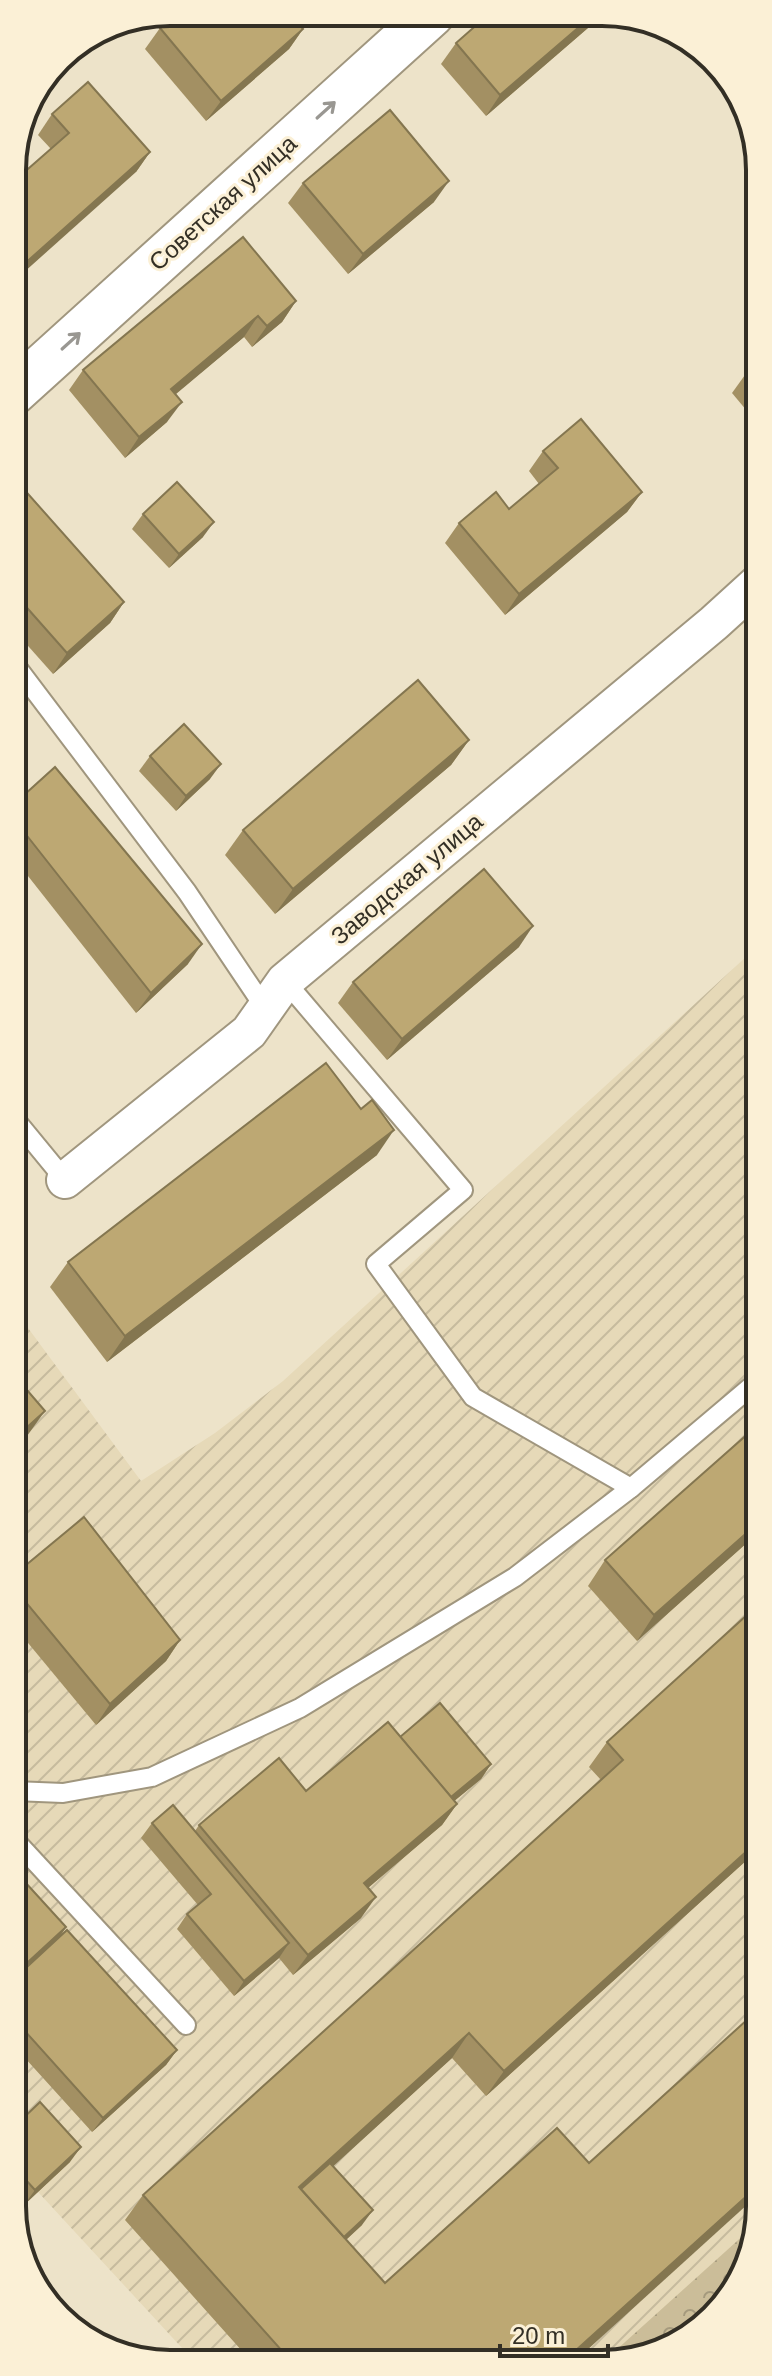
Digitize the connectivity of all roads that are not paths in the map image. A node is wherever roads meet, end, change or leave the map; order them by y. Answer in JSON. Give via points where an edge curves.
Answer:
{"nodes":[{"id":1,"x":419,"y":26,"type":"edge"},
{"id":2,"x":26,"y":381,"type":"edge"},
{"id":3,"x":746,"y":594,"type":"edge"},
{"id":4,"x":26,"y":679,"type":"edge"},
{"id":5,"x":275,"y":994,"type":"junction"},
{"id":6,"x":26,"y":1133,"type":"edge"},
{"id":7,"x":65,"y":1180,"type":"joint"},
{"id":8,"x":746,"y":1391,"type":"edge"},
{"id":9,"x":631,"y":1488,"type":"junction"},
{"id":10,"x":26,"y":1791,"type":"edge"},
{"id":11,"x":26,"y":1852,"type":"edge"},
{"id":12,"x":186,"y":2025,"type":"dead end"}],
"edges":[{"from":2,"to":1,"type":"main road","name":"Советская улица","one_way":true},
{"from":3,"to":5,"type":"street","name":"Заводская улица"},
{"from":4,"to":5,"type":"lane","via":[[187,892]]},
{"from":5,"to":7,"type":"street","name":"Заводская улица","via":[[249,1032]]},
{"from":5,"to":9,"type":"lane","via":[[463,1190],[376,1264],[473,1397]]},
{"from":6,"to":7,"type":"lane"},
{"from":8,"to":9,"type":"lane"},
{"from":9,"to":10,"type":"lane","via":[[515,1577],[300,1708],[152,1777],[63,1793]]},
{"from":11,"to":12,"type":"lane"}]}
